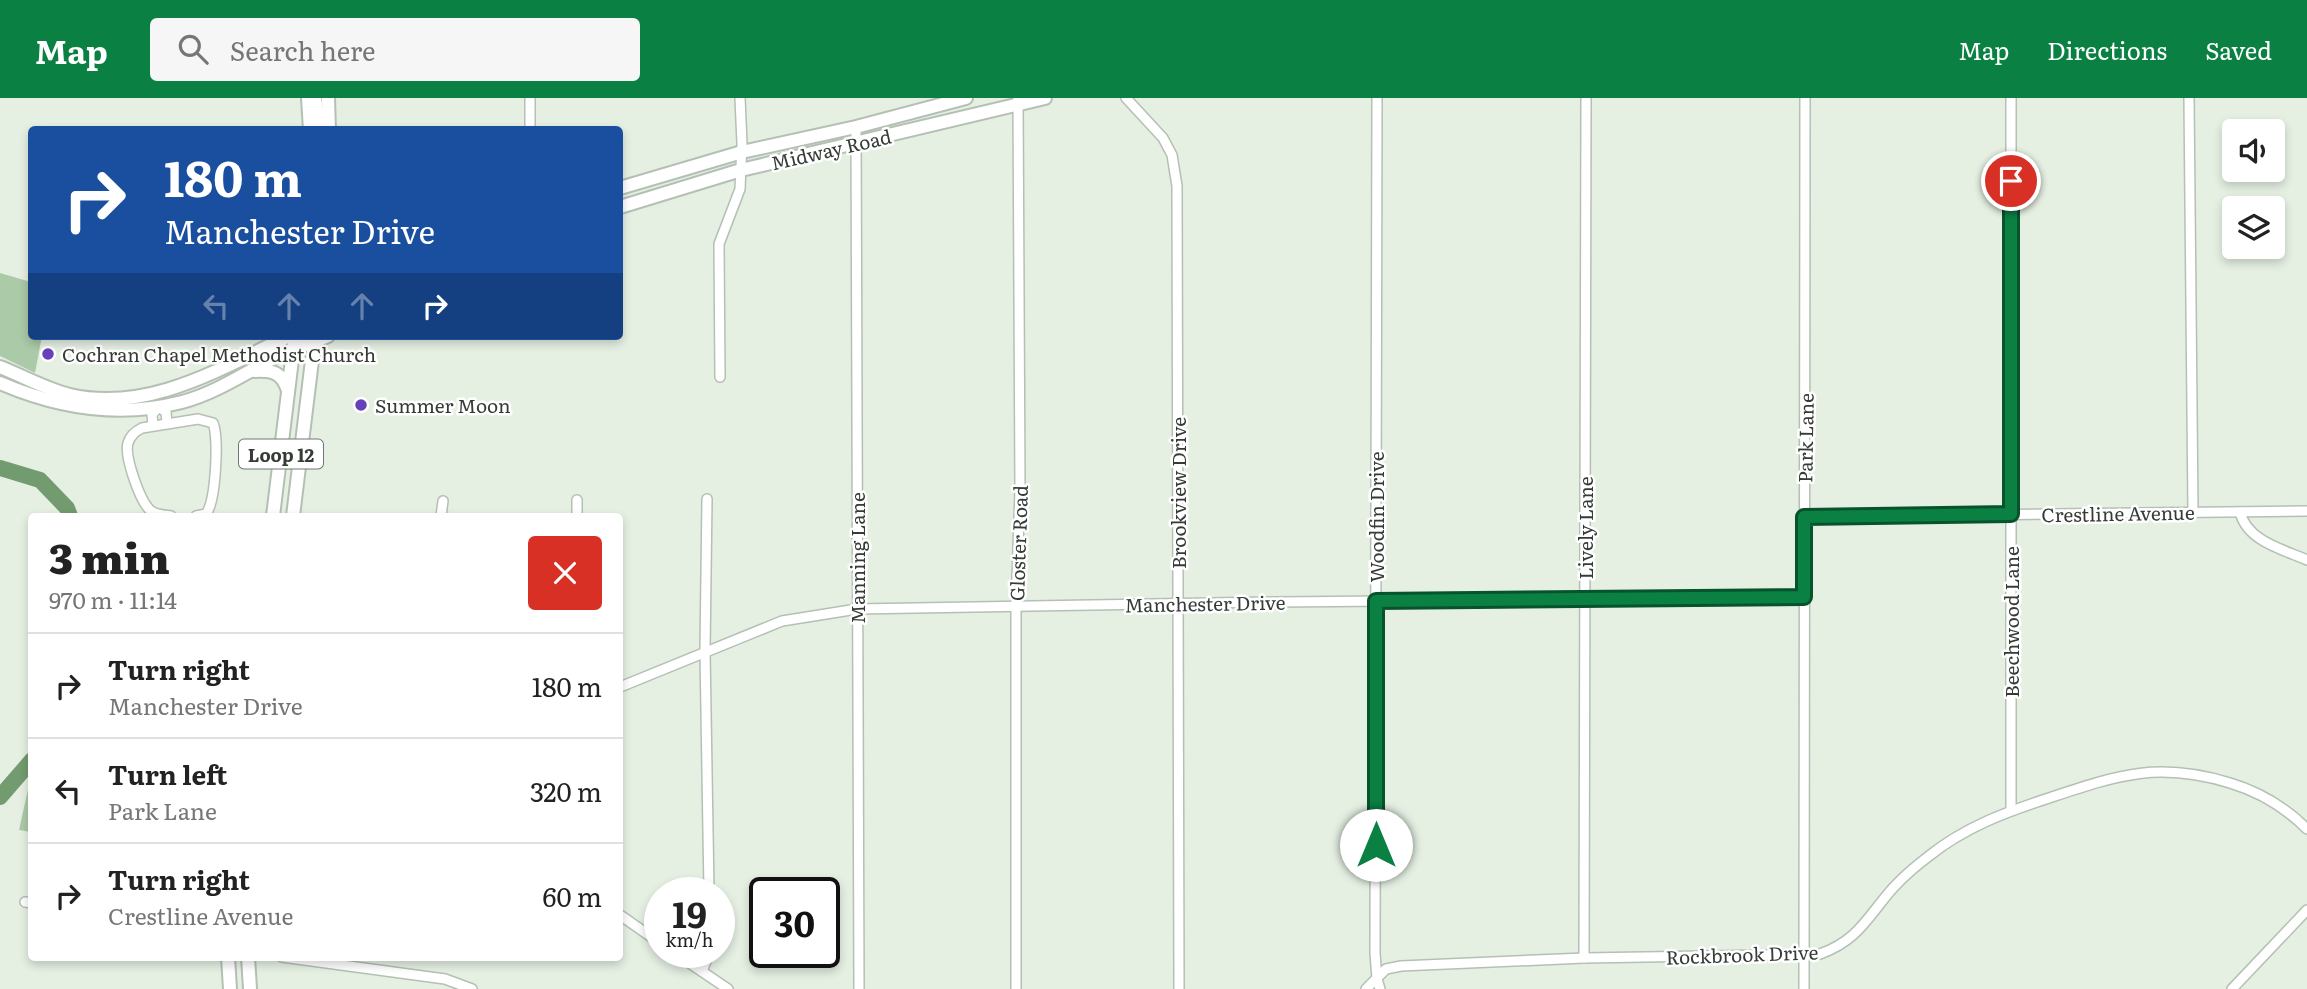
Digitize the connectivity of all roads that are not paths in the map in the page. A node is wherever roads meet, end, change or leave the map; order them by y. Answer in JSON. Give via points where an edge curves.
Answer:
{"nodes":[{"id":1,"x":308,"y":98,"type":"edge"},
{"id":2,"x":315,"y":98,"type":"edge"},
{"id":3,"x":328,"y":98,"type":"edge"},
{"id":4,"x":530,"y":98,"type":"edge"},
{"id":5,"x":740,"y":98,"type":"edge"},
{"id":6,"x":966,"y":98,"type":"edge"},
{"id":7,"x":1045,"y":98,"type":"edge"},
{"id":8,"x":1126,"y":98,"type":"edge"},
{"id":9,"x":1377,"y":98,"type":"edge"},
{"id":10,"x":1586,"y":98,"type":"edge"},
{"id":11,"x":1805,"y":98,"type":"edge"},
{"id":12,"x":2011,"y":98,"type":"edge"},
{"id":13,"x":2189,"y":98,"type":"edge"},
{"id":14,"x":1019,"y":101,"type":"edge"},
{"id":15,"x":310,"y":126,"type":"edge"},
{"id":16,"x":319,"y":126,"type":"edge"},
{"id":17,"x":329,"y":126,"type":"edge"},
{"id":18,"x":530,"y":126,"type":"edge"},
{"id":19,"x":856,"y":127,"type":"junction"},
{"id":20,"x":857,"y":144,"type":"junction"},
{"id":21,"x":742,"y":152,"type":"junction"},
{"id":22,"x":741,"y":170,"type":"junction"},
{"id":23,"x":623,"y":187,"type":"edge"},
{"id":24,"x":623,"y":206,"type":"edge"},
{"id":25,"x":281,"y":340,"type":"edge"},
{"id":26,"x":294,"y":340,"type":"edge"},
{"id":27,"x":312,"y":340,"type":"edge"},
{"id":28,"x":314,"y":340,"type":"edge"},
{"id":29,"x":293,"y":351,"type":"junction"},
{"id":30,"x":0,"y":367,"type":"edge"},
{"id":31,"x":251,"y":372,"type":"junction"},
{"id":32,"x":720,"y":377,"type":"dead end"},
{"id":33,"x":0,"y":383,"type":"edge"},
{"id":34,"x":156,"y":393,"type":"junction"},
{"id":35,"x":288,"y":393,"type":"junction"},
{"id":36,"x":158,"y":407,"type":"junction"},
{"id":37,"x":167,"y":423,"type":"junction"},
{"id":38,"x":153,"y":425,"type":"junction"},
{"id":39,"x":577,"y":499,"type":"dead end"},
{"id":40,"x":707,"y":499,"type":"dead end"},
{"id":41,"x":443,"y":501,"type":"dead end"},
{"id":42,"x":2307,"y":511,"type":"edge"},
{"id":43,"x":2193,"y":512,"type":"junction"},
{"id":44,"x":2240,"y":512,"type":"junction"},
{"id":45,"x":155,"y":513,"type":"edge"},
{"id":46,"x":206,"y":513,"type":"edge"},
{"id":47,"x":273,"y":513,"type":"edge"},
{"id":48,"x":293,"y":513,"type":"edge"},
{"id":49,"x":441,"y":513,"type":"edge"},
{"id":50,"x":577,"y":513,"type":"edge"},
{"id":51,"x":2011,"y":514,"type":"junction"},
{"id":52,"x":1804,"y":517,"type":"junction"},
{"id":53,"x":2307,"y":560,"type":"edge"},
{"id":54,"x":1804,"y":597,"type":"junction"},
{"id":55,"x":1584,"y":600,"type":"junction"},
{"id":56,"x":1376,"y":601,"type":"junction"},
{"id":57,"x":1179,"y":604,"type":"junction"},
{"id":58,"x":1016,"y":606,"type":"junction"},
{"id":59,"x":857,"y":610,"type":"junction"},
{"id":60,"x":705,"y":651,"type":"junction"},
{"id":61,"x":623,"y":686,"type":"edge"},
{"id":62,"x":2011,"y":810,"type":"junction"},
{"id":63,"x":2307,"y":829,"type":"edge"},
{"id":64,"x":709,"y":877,"type":"edge"},
{"id":65,"x":2307,"y":910,"type":"edge"},
{"id":66,"x":623,"y":917,"type":"edge"},
{"id":67,"x":644,"y":932,"type":"edge"},
{"id":68,"x":1804,"y":954,"type":"junction"},
{"id":69,"x":1584,"y":958,"type":"junction"},
{"id":70,"x":228,"y":961,"type":"edge"},
{"id":71,"x":248,"y":961,"type":"edge"},
{"id":72,"x":312,"y":961,"type":"edge"},
{"id":73,"x":697,"y":968,"type":"edge"},
{"id":74,"x":703,"y":968,"type":"edge"},
{"id":75,"x":702,"y":971,"type":"junction"},
{"id":76,"x":1377,"y":979,"type":"junction"},
{"id":77,"x":230,"y":989,"type":"edge"},
{"id":78,"x":250,"y":989,"type":"edge"},
{"id":79,"x":471,"y":989,"type":"edge"},
{"id":80,"x":728,"y":989,"type":"edge"},
{"id":81,"x":859,"y":989,"type":"edge"},
{"id":82,"x":1016,"y":989,"type":"edge"},
{"id":83,"x":1179,"y":989,"type":"edge"},
{"id":84,"x":1366,"y":989,"type":"edge"},
{"id":85,"x":1380,"y":989,"type":"edge"},
{"id":86,"x":1804,"y":989,"type":"edge"},
{"id":87,"x":2231,"y":989,"type":"edge"}],
"edges":[{"from":1,"to":15,"type":"main road"},
{"from":2,"to":16,"type":"main road"},
{"from":3,"to":17,"type":"main road"},
{"from":4,"to":18,"type":"street"},
{"from":5,"to":21,"type":"street"},
{"from":6,"to":19,"type":"main road","name":"Midway Road"},
{"from":7,"to":14,"type":"main road","name":"Midway Road"},
{"from":8,"to":57,"type":"street","name":"Brookview Drive","via":[[1163,138],[1175,169]]},
{"from":9,"to":56,"type":"street","name":"Woodfin Drive"},
{"from":10,"to":55,"type":"street","name":"Lively Lane"},
{"from":11,"to":52,"type":"street","name":"Park Lane"},
{"from":12,"to":51,"type":"street","name":"Beechwood Lane"},
{"from":13,"to":43,"type":"street"},
{"from":14,"to":20,"type":"main road","name":"Midway Road"},
{"from":14,"to":58,"type":"street","name":"Gloster Road"},
{"from":19,"to":20,"type":"street","name":"Manning Lane"},
{"from":19,"to":21,"type":"main road","name":"Midway Road"},
{"from":20,"to":22,"type":"main road","name":"Midway Road"},
{"from":20,"to":59,"type":"street","name":"Manning Lane"},
{"from":21,"to":22,"type":"street"},
{"from":21,"to":23,"type":"main road","name":"Midway Road"},
{"from":22,"to":24,"type":"main road","name":"Midway Road"},
{"from":22,"to":32,"type":"street","via":[[738,198],[719,244]]},
{"from":25,"to":34,"type":"main road","via":[[188,384]]},
{"from":26,"to":29,"type":"main road","number":"Loop 12"},
{"from":27,"to":29,"type":"main road"},
{"from":28,"to":48,"type":"main road","number":"Loop 12"},
{"from":29,"to":31,"type":"main road"},
{"from":29,"to":35,"type":"main road","number":"Loop 12"},
{"from":30,"to":34,"type":"main road","via":[[72,395],[120,398]]},
{"from":31,"to":35,"type":"main road","via":[[276,372],[284,378]]},
{"from":31,"to":36,"type":"main road","via":[[184,402]]},
{"from":33,"to":36,"type":"main road","via":[[65,406]]},
{"from":34,"to":36,"type":"main road"},
{"from":35,"to":47,"type":"main road","number":"Loop 12"},
{"from":36,"to":37,"type":"street","via":[[166,412]]},
{"from":36,"to":38,"type":"street","via":[[152,415]]},
{"from":37,"to":38,"type":"street"},
{"from":37,"to":46,"type":"street","via":[[213,423],[213,499]]},
{"from":38,"to":45,"type":"street","via":[[131,437],[127,454],[144,502]]},
{"from":39,"to":50,"type":"street"},
{"from":40,"to":60,"type":"street"},
{"from":41,"to":49,"type":"street"},
{"from":42,"to":44,"type":"street","name":"Crestline Avenue"},
{"from":43,"to":44,"type":"street","name":"Crestline Avenue"},
{"from":43,"to":51,"type":"street","name":"Crestline Avenue"},
{"from":44,"to":53,"type":"street","via":[[2249,531]]},
{"from":51,"to":52,"type":"street","name":"Crestline Avenue"},
{"from":51,"to":62,"type":"street","name":"Beechwood Lane"},
{"from":52,"to":54,"type":"street","name":"Park Lane"},
{"from":54,"to":55,"type":"street","name":"Manchester Drive"},
{"from":54,"to":68,"type":"street","name":"Park Lane"},
{"from":55,"to":56,"type":"street","name":"Manchester Drive"},
{"from":55,"to":69,"type":"street","name":"Lively Lane"},
{"from":56,"to":57,"type":"street","name":"Manchester Drive"},
{"from":56,"to":76,"type":"street","name":"Woodfin Drive"},
{"from":57,"to":58,"type":"street","name":"Manchester Drive"},
{"from":57,"to":83,"type":"street","name":"Brookview Drive"},
{"from":58,"to":59,"type":"street","name":"Manchester Drive"},
{"from":58,"to":82,"type":"street","name":"Gloster Road"},
{"from":59,"to":60,"type":"street","name":"Manchester Drive","via":[[782,621]]},
{"from":59,"to":81,"type":"street","name":"Manning Lane"},
{"from":60,"to":61,"type":"street","name":"Manchester Drive"},
{"from":60,"to":64,"type":"street"},
{"from":62,"to":63,"type":"street","name":"Rockbrook Drive","via":[[2107,779],[2175,771],[2245,788],[2277,803]]},
{"from":62,"to":68,"type":"street","name":"Rockbrook Drive","via":[[1982,822],[1930,855],[1843,944],[1820,954]]},
{"from":65,"to":87,"type":"street"},
{"from":66,"to":67,"type":"street"},
{"from":68,"to":69,"type":"street","name":"Rockbrook Drive"},
{"from":68,"to":86,"type":"street","name":"Park Lane"},
{"from":69,"to":76,"type":"street","name":"Rockbrook Drive","via":[[1393,967]]},
{"from":70,"to":77,"type":"main road"},
{"from":71,"to":78,"type":"main road"},
{"from":72,"to":79,"type":"street","via":[[445,979]]},
{"from":73,"to":75,"type":"street"},
{"from":74,"to":75,"type":"street"},
{"from":75,"to":80,"type":"street"},
{"from":76,"to":84,"type":"street","name":"Rockbrook Drive"},
{"from":76,"to":85,"type":"street","name":"Woodfin Drive"}]}
